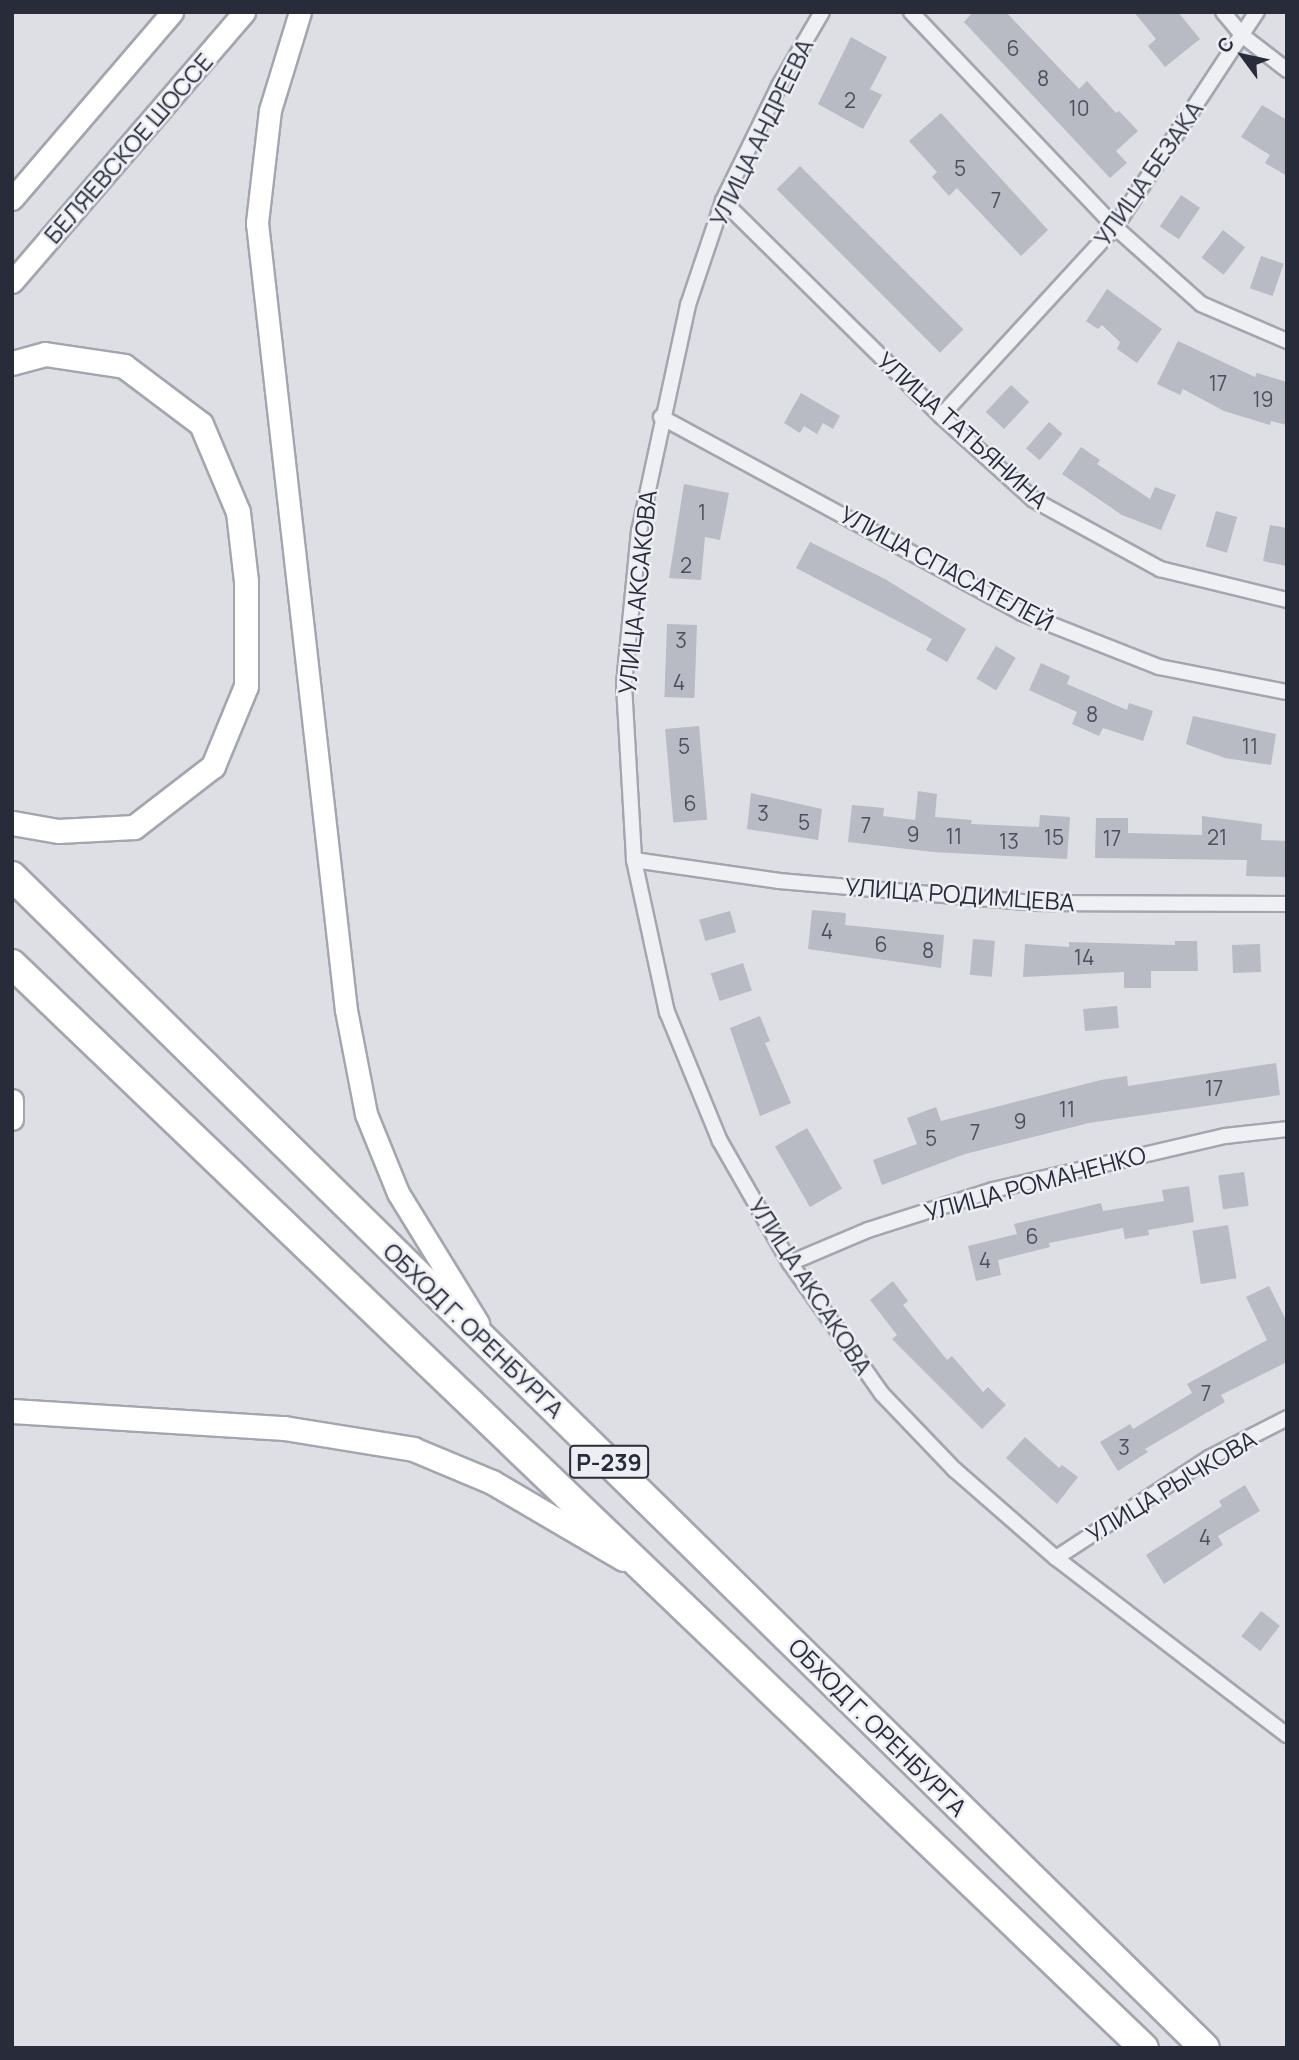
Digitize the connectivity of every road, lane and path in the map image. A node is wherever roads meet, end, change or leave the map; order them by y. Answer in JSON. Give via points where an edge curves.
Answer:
{"nodes":[{"id":1,"x":172,"y":12,"type":"edge"},
{"id":2,"x":244,"y":12,"type":"edge"},
{"id":3,"x":300,"y":12,"type":"edge"},
{"id":4,"x":822,"y":12,"type":"edge"},
{"id":5,"x":911,"y":12,"type":"edge"},
{"id":6,"x":1223,"y":12,"type":"edge"},
{"id":7,"x":1257,"y":12,"type":"edge"},
{"id":8,"x":1242,"y":36,"type":"junction"},
{"id":9,"x":1287,"y":71,"type":"edge"},
{"id":10,"x":12,"y":199,"type":"edge"},
{"id":11,"x":723,"y":201,"type":"junction"},
{"id":12,"x":1115,"y":227,"type":"junction"},
{"id":13,"x":12,"y":282,"type":"edge"},
{"id":14,"x":1287,"y":341,"type":"edge"},
{"id":15,"x":12,"y":363,"type":"edge"},
{"id":16,"x":941,"y":416,"type":"junction"},
{"id":17,"x":661,"y":417,"type":"junction"},
{"id":18,"x":1287,"y":600,"type":"edge"},
{"id":19,"x":1287,"y":692,"type":"edge"},
{"id":20,"x":12,"y":823,"type":"edge"},
{"id":21,"x":634,"y":860,"type":"junction"},
{"id":22,"x":12,"y":876,"type":"edge"},
{"id":23,"x":1287,"y":904,"type":"edge"},
{"id":24,"x":12,"y":964,"type":"edge"},
{"id":25,"x":12,"y":1100,"type":"edge"},
{"id":26,"x":12,"y":1119,"type":"edge"},
{"id":27,"x":1287,"y":1129,"type":"edge"},
{"id":28,"x":790,"y":1263,"type":"junction"},
{"id":29,"x":494,"y":1349,"type":"junction"},
{"id":30,"x":12,"y":1411,"type":"edge"},
{"id":31,"x":1287,"y":1418,"type":"edge"},
{"id":32,"x":1056,"y":1558,"type":"junction"},
{"id":33,"x":646,"y":1573,"type":"junction"},
{"id":34,"x":1287,"y":1735,"type":"edge"},
{"id":35,"x":1144,"y":2048,"type":"edge"},
{"id":36,"x":1205,"y":2048,"type":"edge"}],
"edges":[{"from":1,"to":10,"type":"main road"},
{"from":2,"to":13,"type":"main road","name":"БЕЛЯЕВСКОЕ ШОССЕ"},
{"from":3,"to":29,"type":"main road","via":[[270,110],[257,223],[346,1010],[366,1114],[398,1193]]},
{"from":4,"to":11,"type":"street","name":"УЛИЦА АНДРЕЕВА","via":[[779,86]]},
{"from":5,"to":12,"type":"street"},
{"from":6,"to":8,"type":"street"},
{"from":7,"to":8,"type":"street","name":"УЛИЦА БЕЗАКА"},
{"from":8,"to":9,"type":"street"},
{"from":8,"to":12,"type":"street","name":"УЛИЦА БЕЗАКА"},
{"from":11,"to":16,"type":"street","name":"УЛИЦА ТАТЬЯНИНА"},
{"from":11,"to":17,"type":"street","name":"УЛИЦА АНДРЕЕВА","via":[[688,305]]},
{"from":12,"to":14,"type":"street","via":[[1201,304]]},
{"from":12,"to":16,"type":"street","name":"УЛИЦА БЕЗАКА"},
{"from":15,"to":20,"type":"main road","via":[[45,354],[124,366],[201,424],[238,512],[246,581],[246,686],[213,766],[134,827],[58,831]]},
{"from":16,"to":18,"type":"street","name":"УЛИЦА ТАТЬЯНИНА","via":[[1034,500],[1160,569]]},
{"from":17,"to":19,"type":"street","name":"УЛИЦА СПАСАТЕЛЕЙ","via":[[1022,613],[1159,667]]},
{"from":17,"to":21,"type":"street","name":"УЛИЦА АКСАКОВА","via":[[639,531],[624,685]]},
{"from":21,"to":23,"type":"street","name":"УЛИЦА РОДИМЦЕВА","via":[[779,881],[1034,903]]},
{"from":21,"to":28,"type":"street","name":"УЛИЦА АКСАКОВА","via":[[667,1012],[720,1141]]},
{"from":22,"to":29,"type":"highway","name":"ОБХОД Г. ОРЕНБУРГА","number":"Р-239"},
{"from":24,"to":33,"type":"highway","name":"ОБХОД Г. ОРЕНБУРГА","number":"Р-239"},
{"from":25,"to":26,"type":"main road"},
{"from":27,"to":28,"type":"street","name":"УЛИЦА РОМАНЕНКО","via":[[1212,1139],[993,1190],[868,1230]]},
{"from":28,"to":32,"type":"street","name":"УЛИЦА АКСАКОВА","via":[[882,1394],[956,1470]]},
{"from":29,"to":36,"type":"highway","name":"ОБХОД Г. ОРЕНБУРГА","number":"Р-239"},
{"from":30,"to":33,"type":"main road","via":[[284,1428],[413,1449],[492,1482]]},
{"from":31,"to":32,"type":"street","name":"УЛИЦА РЫЧКОВА","via":[[1209,1458]]},
{"from":32,"to":34,"type":"street","name":"УЛИЦА АКСАКОВА"},
{"from":33,"to":35,"type":"highway","name":"ОБХОД Г. ОРЕНБУРГА","number":"Р-239"}]}
